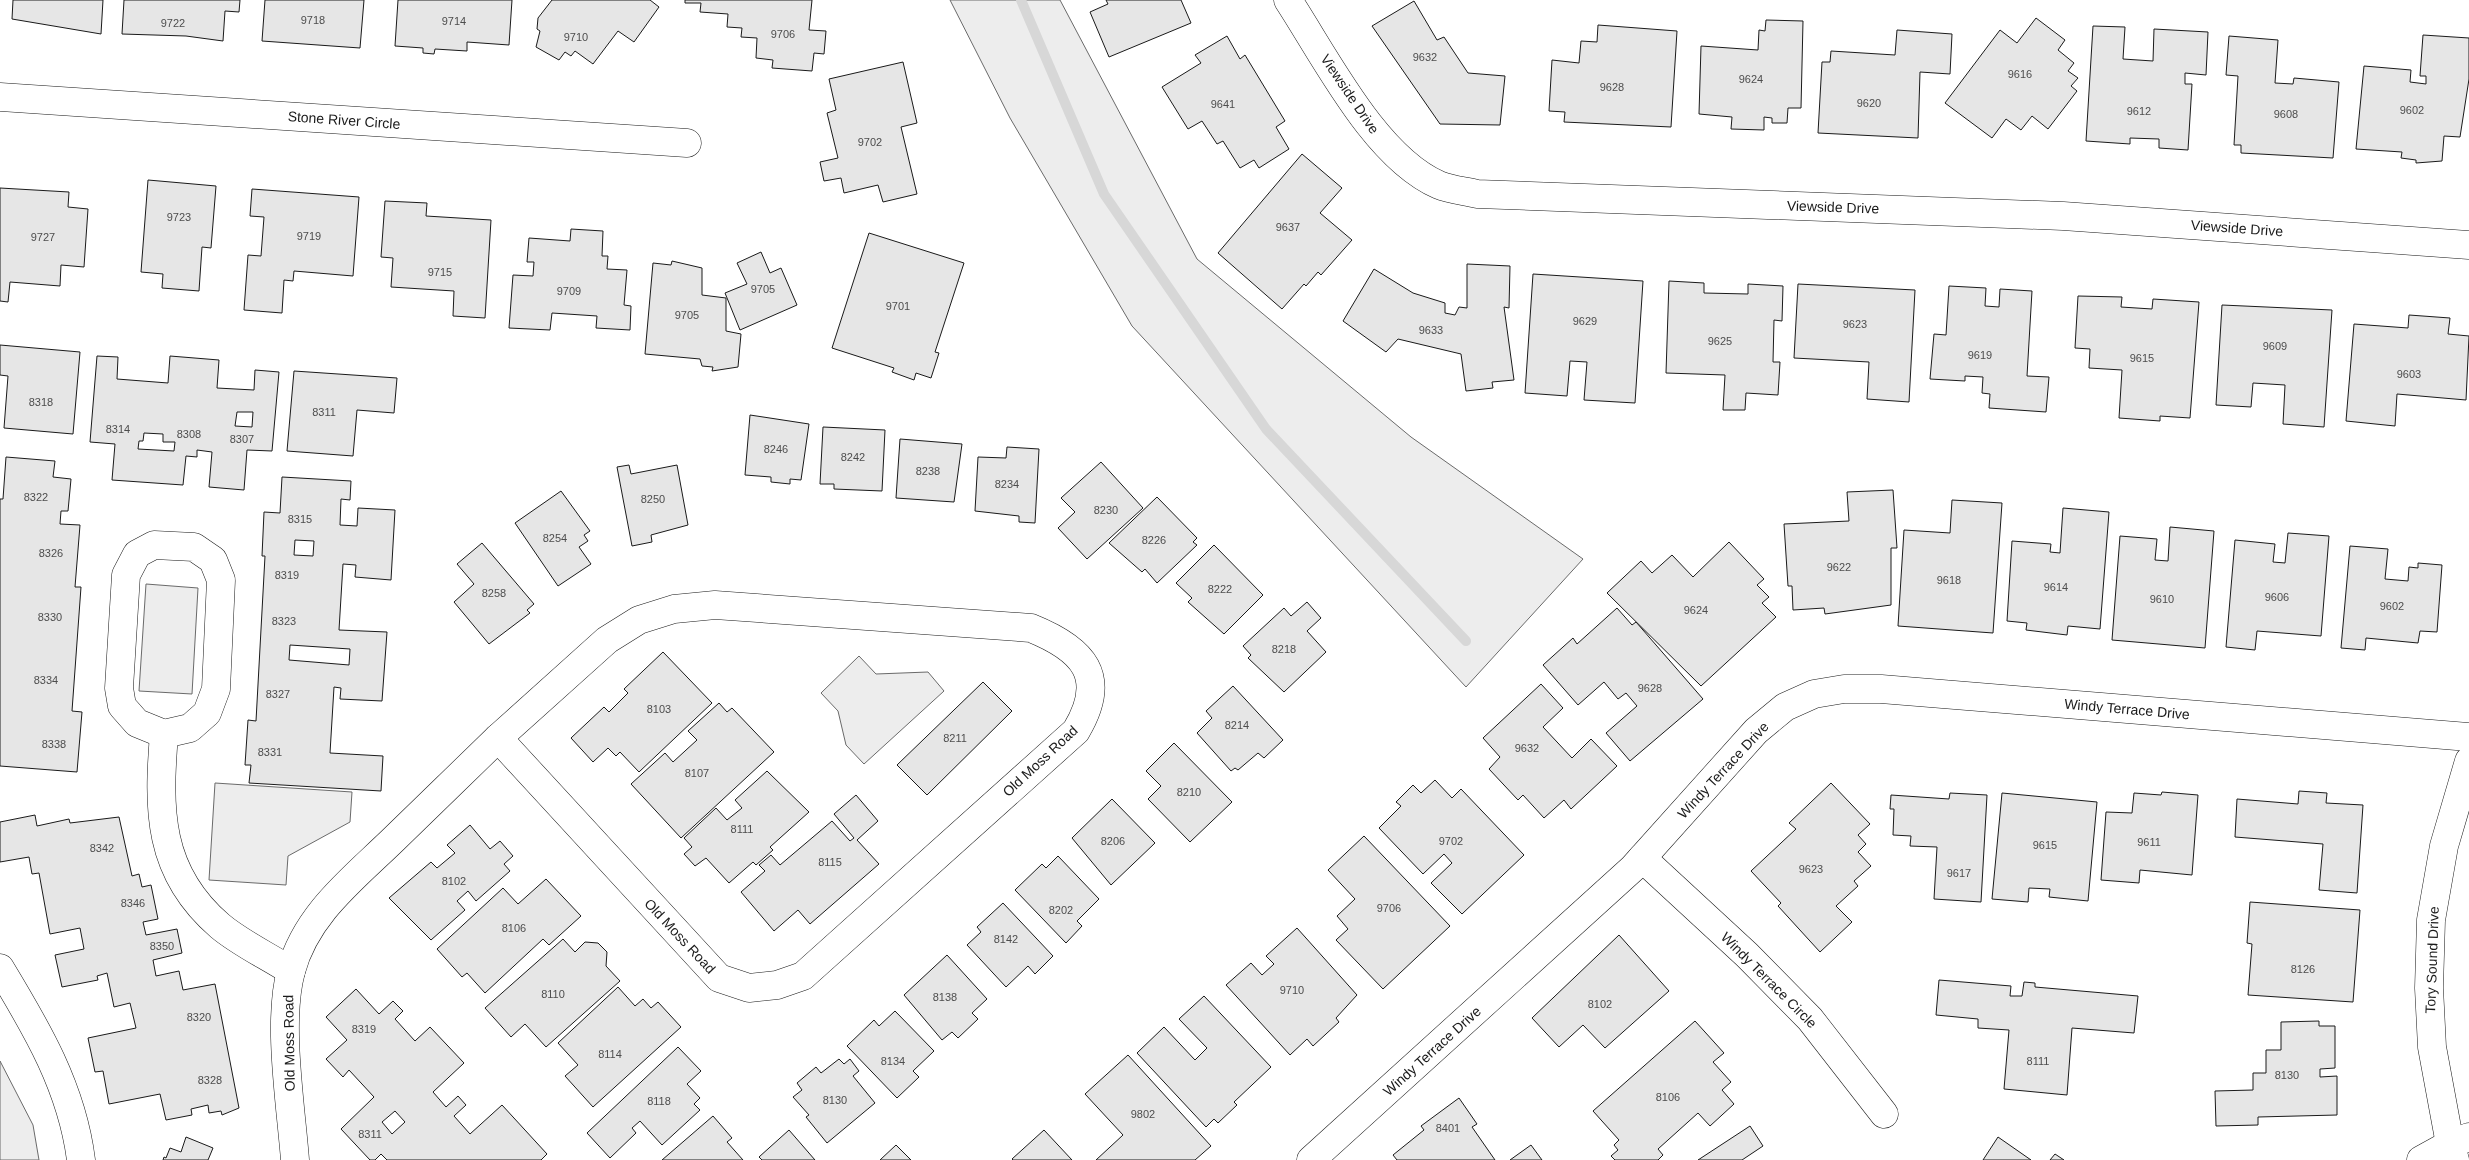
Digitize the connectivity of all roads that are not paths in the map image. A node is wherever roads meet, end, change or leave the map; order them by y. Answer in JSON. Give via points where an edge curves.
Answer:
{"nodes":[{"id":1,"x":1288,"y":0,"type":"edge"},
{"id":2,"x":0,"y":97,"type":"edge"},
{"id":3,"x":687,"y":143,"type":"dead end"},
{"id":4,"x":2469,"y":245,"type":"edge"},
{"id":5,"x":164,"y":734,"type":"junction"},
{"id":6,"x":2469,"y":737,"type":"edge"},
{"id":7,"x":498,"y":738,"type":"junction"},
{"id":8,"x":2469,"y":761,"type":"edge"},
{"id":9,"x":1642,"y":858,"type":"junction"},
{"id":10,"x":0,"y":968,"type":"edge"},
{"id":11,"x":291,"y":971,"type":"junction"},
{"id":12,"x":1884,"y":1114,"type":"dead end"},
{"id":13,"x":2458,"y":1147,"type":"edge"},
{"id":14,"x":81,"y":1160,"type":"edge"},
{"id":15,"x":295,"y":1160,"type":"edge"},
{"id":16,"x":1312,"y":1160,"type":"edge"},
{"id":17,"x":2421,"y":1160,"type":"edge"}],
"edges":[{"from":1,"to":4,"type":"street","name":"Viewside Drive","via":[[1368,125],[1401,161],[1440,185],[1477,194],[2063,216]]},
{"from":2,"to":3,"type":"street","name":"Stone River Circle"},
{"from":5,"to":5,"type":"street","via":[[137,723],[122,706],[118,688],[126,575],[137,554],[154,545],[194,547],[213,560],[221,580],[216,689],[207,712],[190,728]]},
{"from":5,"to":11,"type":"street","via":[[160,787],[162,820],[170,855],[190,895],[220,926]]},
{"from":6,"to":9,"type":"street","name":"Windy Terrace Drive","via":[[1881,689],[1844,689],[1814,694],[1785,707],[1763,725]]},
{"from":7,"to":7,"type":"street","name":"Old Moss Road","via":[[719,978],[749,988],[777,985],[803,976],[1076,731],[1088,711],[1092,682],[1082,658],[1058,639],[1031,628],[707,606],[674,609],[638,620],[607,640]]},
{"from":7,"to":11,"type":"street","name":"Old Moss Road","via":[[332,897],[309,930]]},
{"from":8,"to":13,"type":"street","name":"Tory Sound Drive","via":[[2444,846],[2431,920],[2429,988],[2432,1047]]},
{"from":9,"to":12,"type":"street","name":"Windy Terrace Circle","via":[[1747,954],[1810,1019]]},
{"from":9,"to":16,"type":"street","name":"Windy Terrace Drive"},
{"from":10,"to":14,"type":"street","via":[[47,1048],[68,1102]]},
{"from":11,"to":15,"type":"street","name":"Old Moss Road","via":[[286,1008],[287,1062]]},
{"from":13,"to":17,"type":"street"}]}
